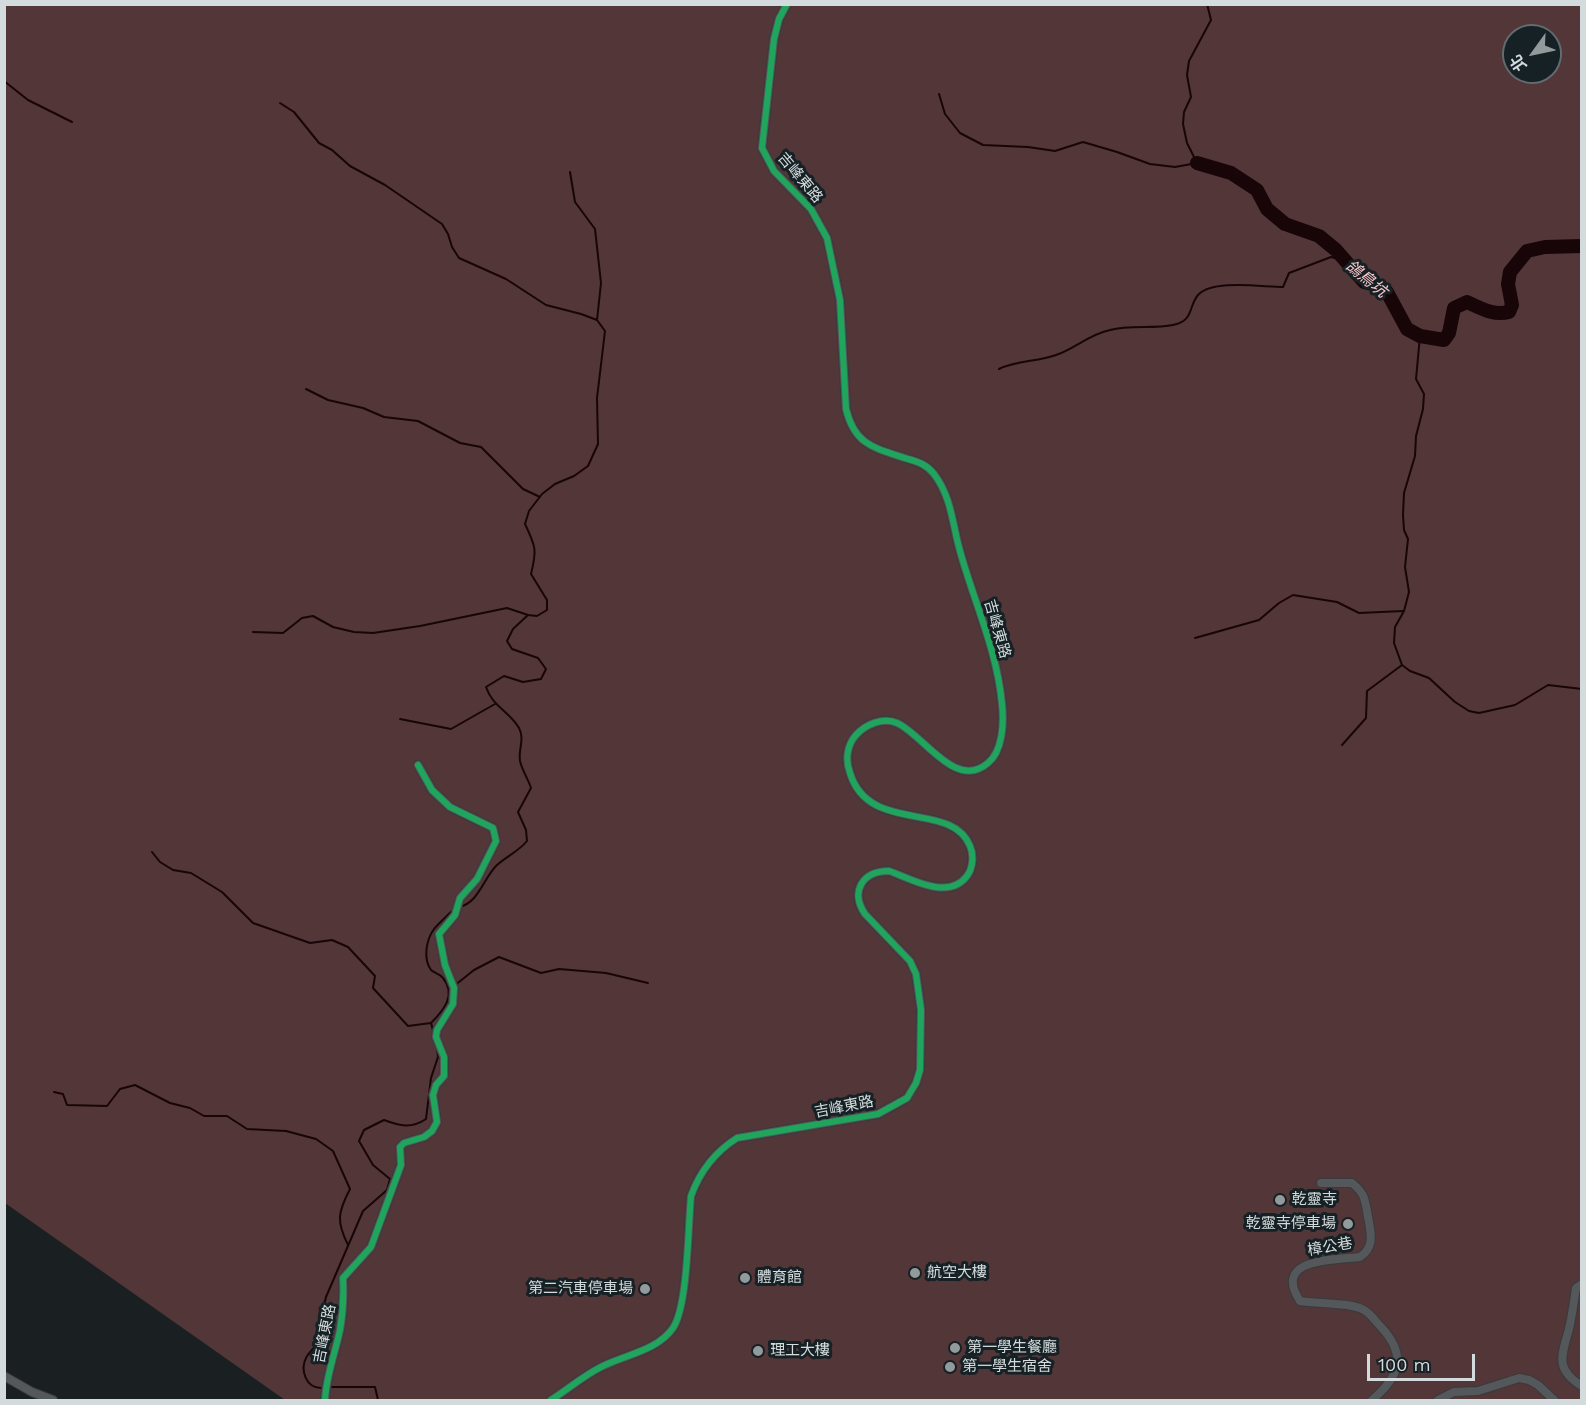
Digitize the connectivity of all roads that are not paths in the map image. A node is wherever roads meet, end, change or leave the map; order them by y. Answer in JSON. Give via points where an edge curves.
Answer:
{"nodes":[{"id":1,"x":787,"y":4,"type":"edge"},
{"id":2,"x":418,"y":765,"type":"dead end"},
{"id":3,"x":1321,"y":1183,"type":"dead end"},
{"id":4,"x":1581,"y":1284,"type":"edge"},
{"id":5,"x":4,"y":1376,"type":"edge"},
{"id":6,"x":1581,"y":1386,"type":"edge"},
{"id":7,"x":325,"y":1393,"type":"edge"},
{"id":8,"x":53,"y":1401,"type":"edge"},
{"id":9,"x":551,"y":1401,"type":"edge"},
{"id":10,"x":1372,"y":1401,"type":"edge"},
{"id":11,"x":1438,"y":1401,"type":"edge"},
{"id":12,"x":1554,"y":1401,"type":"edge"}],
"edges":[{"from":1,"to":9,"type":"street","name":"吉峰東路","via":[[773,48],[762,148],[774,171],[811,209],[827,238],[840,300],[849,423],[860,439],[925,464],[948,495],[960,551],[994,661],[1002,729],[995,756],[974,770],[948,764],[896,722],[882,720],[870,725],[849,744],[849,772],[862,797],[886,810],[929,819],[961,832],[972,858],[971,870],[954,887],[943,889],[879,871],[862,882],[857,894],[865,914],[910,961],[916,974],[921,1010],[920,1070],[907,1098],[878,1114],[737,1138],[726,1145],[707,1162],[691,1196],[682,1297],[672,1329],[649,1347],[599,1368]]},
{"from":2,"to":7,"type":"street","name":"吉峰東路","via":[[432,790],[450,807],[493,828],[496,841],[477,879],[460,898],[456,915],[439,934],[453,985],[453,1004],[436,1036],[444,1057],[444,1076],[434,1095],[437,1122],[424,1137],[400,1147],[401,1165],[371,1246],[343,1278],[344,1303]]},
{"from":3,"to":10,"type":"street","name":"樟公巷","via":[[1352,1183],[1359,1190],[1372,1238],[1360,1257],[1302,1266],[1294,1274],[1292,1284],[1300,1301],[1364,1310],[1391,1338],[1398,1364],[1396,1374]]},
{"from":4,"to":6,"type":"street","via":[[1576,1288],[1562,1365]]},
{"from":5,"to":8,"type":"street"},
{"from":11,"to":12,"type":"street","via":[[1454,1392],[1478,1391],[1519,1378],[1538,1385]]}]}
